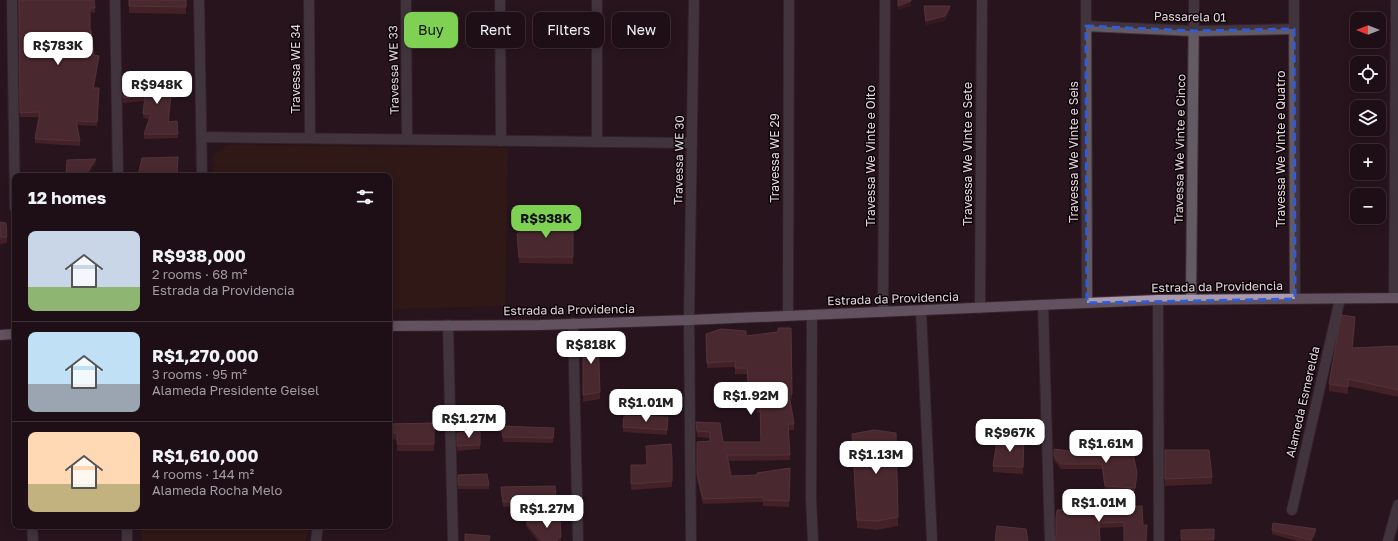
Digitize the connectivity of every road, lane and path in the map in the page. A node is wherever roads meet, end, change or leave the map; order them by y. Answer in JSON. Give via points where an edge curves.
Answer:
{"nodes":[{"id":1,"x":12,"y":0,"type":"edge"},
{"id":2,"x":115,"y":0,"type":"edge"},
{"id":3,"x":199,"y":0,"type":"edge"},
{"id":4,"x":309,"y":0,"type":"edge"},
{"id":5,"x":406,"y":0,"type":"edge"},
{"id":6,"x":500,"y":0,"type":"edge"},
{"id":7,"x":597,"y":0,"type":"edge"},
{"id":8,"x":694,"y":0,"type":"edge"},
{"id":9,"x":790,"y":0,"type":"edge"},
{"id":10,"x":885,"y":0,"type":"edge"},
{"id":11,"x":982,"y":0,"type":"edge"},
{"id":12,"x":1086,"y":0,"type":"edge"},
{"id":13,"x":1194,"y":0,"type":"edge"},
{"id":14,"x":1294,"y":0,"type":"edge"},
{"id":15,"x":1396,"y":0,"type":"edge"},
{"id":16,"x":1086,"y":26,"type":"junction"},
{"id":17,"x":1294,"y":29,"type":"junction"},
{"id":18,"x":1194,"y":31,"type":"junction"},
{"id":19,"x":202,"y":137,"type":"junction"},
{"id":20,"x":310,"y":138,"type":"junction"},
{"id":21,"x":407,"y":140,"type":"junction"},
{"id":22,"x":501,"y":141,"type":"junction"},
{"id":23,"x":597,"y":142,"type":"junction"},
{"id":24,"x":692,"y":143,"type":"junction"},
{"id":25,"x":14,"y":173,"type":"edge"},
{"id":26,"x":118,"y":173,"type":"edge"},
{"id":27,"x":202,"y":173,"type":"edge"},
{"id":28,"x":1396,"y":298,"type":"edge"},
{"id":29,"x":1191,"y":299,"type":"junction"},
{"id":30,"x":1294,"y":299,"type":"junction"},
{"id":31,"x":1340,"y":299,"type":"junction"},
{"id":32,"x":1158,"y":300,"type":"junction"},
{"id":33,"x":1087,"y":303,"type":"junction"},
{"id":34,"x":1043,"y":305,"type":"junction"},
{"id":35,"x":980,"y":308,"type":"junction"},
{"id":36,"x":921,"y":311,"type":"junction"},
{"id":37,"x":883,"y":312,"type":"junction"},
{"id":38,"x":788,"y":315,"type":"junction"},
{"id":39,"x":812,"y":315,"type":"junction"},
{"id":40,"x":689,"y":320,"type":"junction"},
{"id":41,"x":574,"y":323,"type":"junction"},
{"id":42,"x":448,"y":325,"type":"junction"},
{"id":43,"x":392,"y":326,"type":"edge"},
{"id":44,"x":12,"y":334,"type":"edge"},
{"id":45,"x":0,"y":335,"type":"edge"},
{"id":46,"x":1398,"y":505,"type":"edge"},
{"id":47,"x":1292,"y":510,"type":"dead end"},
{"id":48,"x":32,"y":529,"type":"edge"},
{"id":49,"x":126,"y":529,"type":"edge"},
{"id":50,"x":318,"y":529,"type":"edge"},
{"id":51,"x":33,"y":541,"type":"edge"},
{"id":52,"x":127,"y":541,"type":"edge"},
{"id":53,"x":316,"y":541,"type":"edge"},
{"id":54,"x":453,"y":541,"type":"edge"},
{"id":55,"x":578,"y":541,"type":"edge"},
{"id":56,"x":691,"y":541,"type":"edge"},
{"id":57,"x":813,"y":541,"type":"edge"},
{"id":58,"x":932,"y":541,"type":"edge"},
{"id":59,"x":1050,"y":541,"type":"edge"},
{"id":60,"x":1159,"y":541,"type":"edge"},
{"id":61,"x":1388,"y":541,"type":"edge"}],
"edges":[{"from":1,"to":25,"type":"street"},
{"from":2,"to":26,"type":"street"},
{"from":3,"to":19,"type":"street"},
{"from":4,"to":20,"type":"street","name":"Travessa WE 34"},
{"from":5,"to":21,"type":"street","name":"Travessa WE 33"},
{"from":6,"to":22,"type":"street"},
{"from":7,"to":23,"type":"street"},
{"from":8,"to":24,"type":"street","name":"Travessa WE 30"},
{"from":9,"to":38,"type":"street","name":"Travessa WE 29"},
{"from":10,"to":37,"type":"street","name":"Travessa We Vinte e Oito"},
{"from":11,"to":35,"type":"street","name":"Travessa We Vinte e Sete"},
{"from":12,"to":16,"type":"street","name":"Travessa We Vinte e Seis"},
{"from":13,"to":18,"type":"street","name":"Travessa We Vinte e Cinco"},
{"from":14,"to":17,"type":"street","name":"Travessa We Vinte e Quatro"},
{"from":15,"to":28,"type":"street"},
{"from":16,"to":18,"type":"street","name":"Passarela 01"},
{"from":16,"to":33,"type":"street","name":"Travessa We Vinte e Seis"},
{"from":17,"to":18,"type":"street","name":"Passarela 01"},
{"from":17,"to":30,"type":"street","name":"Travessa We Vinte e Quatro"},
{"from":18,"to":29,"type":"street","name":"Travessa We Vinte e Cinco"},
{"from":19,"to":20,"type":"street"},
{"from":19,"to":27,"type":"street"},
{"from":20,"to":21,"type":"street"},
{"from":21,"to":22,"type":"street"},
{"from":22,"to":23,"type":"street"},
{"from":23,"to":24,"type":"street"},
{"from":24,"to":40,"type":"street","name":"Travessa WE 30"},
{"from":28,"to":31,"type":"main road","name":"Estrada da Providencia"},
{"from":29,"to":30,"type":"main road","name":"Estrada da Providencia"},
{"from":29,"to":32,"type":"main road","name":"Estrada da Providencia"},
{"from":30,"to":31,"type":"main road","name":"Estrada da Providencia"},
{"from":31,"to":47,"type":"street","name":"Alameda Esmerelda"},
{"from":32,"to":33,"type":"main road","name":"Estrada da Providencia"},
{"from":32,"to":60,"type":"street"},
{"from":33,"to":34,"type":"main road","name":"Estrada da Providencia"},
{"from":34,"to":35,"type":"main road","name":"Estrada da Providencia"},
{"from":34,"to":59,"type":"street"},
{"from":35,"to":36,"type":"main road","name":"Estrada da Providencia"},
{"from":36,"to":37,"type":"main road","name":"Estrada da Providencia"},
{"from":36,"to":58,"type":"street"},
{"from":37,"to":39,"type":"main road","name":"Estrada da Providencia"},
{"from":38,"to":39,"type":"main road","name":"Estrada da Providencia"},
{"from":38,"to":40,"type":"main road","name":"Estrada da Providencia"},
{"from":39,"to":57,"type":"street"},
{"from":40,"to":41,"type":"main road","name":"Estrada da Providencia"},
{"from":40,"to":56,"type":"street","name":"Travessa WE 30"},
{"from":41,"to":42,"type":"main road","name":"Estrada da Providencia"},
{"from":41,"to":55,"type":"street"},
{"from":42,"to":43,"type":"main road","name":"Estrada da Providencia"},
{"from":42,"to":54,"type":"street"},
{"from":44,"to":45,"type":"main road"},
{"from":46,"to":61,"type":"street"},
{"from":48,"to":51,"type":"street"},
{"from":49,"to":52,"type":"street"},
{"from":50,"to":53,"type":"street"}]}
